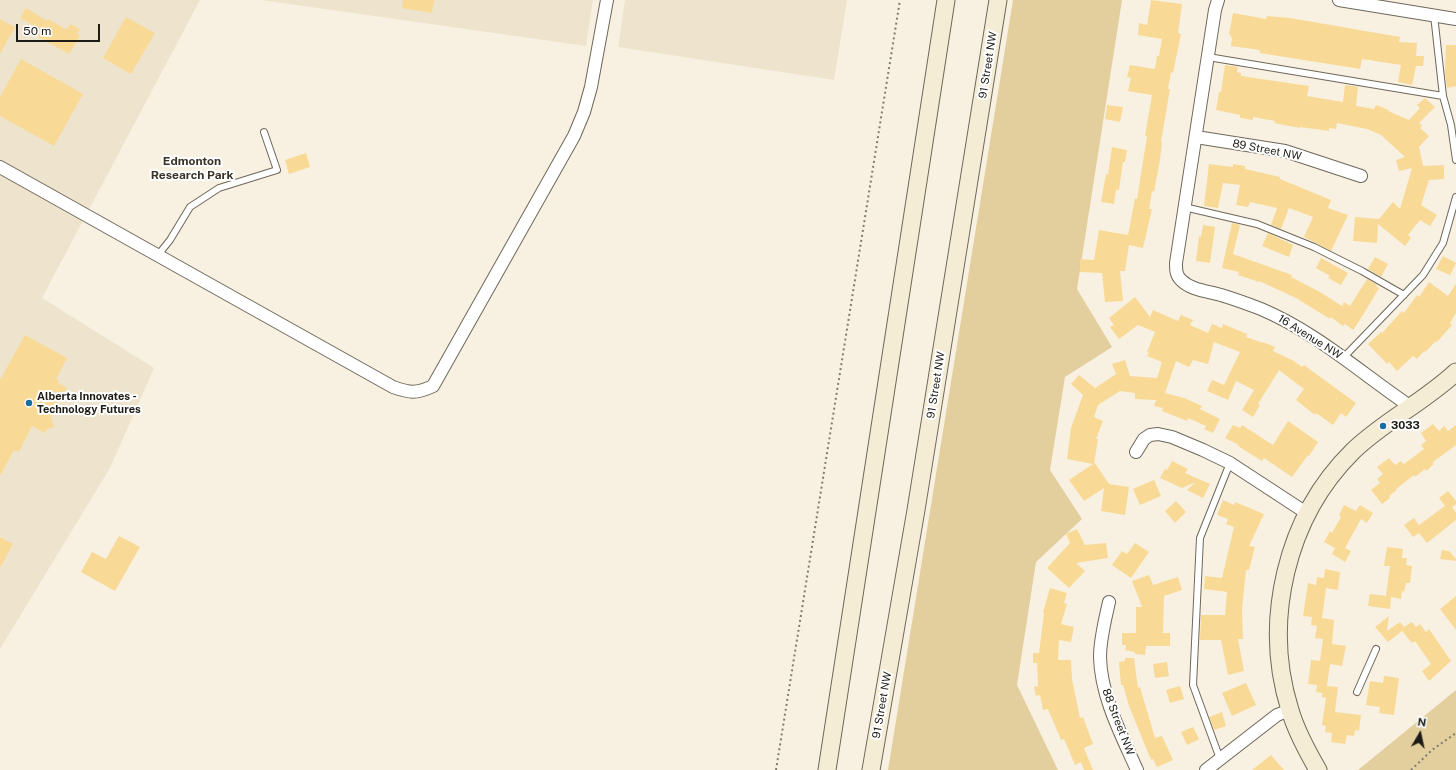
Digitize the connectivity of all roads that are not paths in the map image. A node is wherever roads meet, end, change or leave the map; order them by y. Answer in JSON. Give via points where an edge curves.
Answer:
{"nodes":[{"id":1,"x":607,"y":0,"type":"edge"},
{"id":2,"x":946,"y":0,"type":"edge"},
{"id":3,"x":998,"y":0,"type":"edge"},
{"id":4,"x":1218,"y":0,"type":"edge"},
{"id":5,"x":1339,"y":0,"type":"edge"},
{"id":6,"x":1434,"y":15,"type":"junction"},
{"id":7,"x":1456,"y":19,"type":"edge"},
{"id":8,"x":1208,"y":58,"type":"junction"},
{"id":9,"x":1443,"y":96,"type":"junction"},
{"id":10,"x":264,"y":132,"type":"dead end"},
{"id":11,"x":1196,"y":137,"type":"junction"},
{"id":12,"x":1456,"y":160,"type":"edge"},
{"id":13,"x":0,"y":166,"type":"edge"},
{"id":14,"x":1361,"y":176,"type":"dead end"},
{"id":15,"x":1456,"y":197,"type":"edge"},
{"id":16,"x":1184,"y":207,"type":"junction"},
{"id":17,"x":158,"y":255,"type":"junction"},
{"id":18,"x":1404,"y":295,"type":"junction"},
{"id":19,"x":1343,"y":358,"type":"junction"},
{"id":20,"x":1456,"y":372,"type":"edge"},
{"id":21,"x":1411,"y":407,"type":"junction"},
{"id":22,"x":1136,"y":452,"type":"dead end"},
{"id":23,"x":1230,"y":463,"type":"junction"},
{"id":24,"x":1308,"y":514,"type":"junction"},
{"id":25,"x":1109,"y":602,"type":"dead end"},
{"id":26,"x":1376,"y":649,"type":"dead end"},
{"id":27,"x":1357,"y":692,"type":"dead end"},
{"id":28,"x":1290,"y":710,"type":"junction"},
{"id":29,"x":1220,"y":759,"type":"junction"},
{"id":30,"x":827,"y":770,"type":"edge"},
{"id":31,"x":871,"y":770,"type":"edge"},
{"id":32,"x":1137,"y":770,"type":"edge"},
{"id":33,"x":1206,"y":770,"type":"edge"},
{"id":34,"x":1318,"y":770,"type":"edge"}],
"edges":[{"from":1,"to":17,"type":"street","via":[[591,87],[574,136],[433,386],[423,391],[408,392],[393,387]]},
{"from":2,"to":30,"type":"main road"},
{"from":3,"to":31,"type":"main road","name":"91 Street NW"},
{"from":4,"to":8,"type":"street"},
{"from":5,"to":6,"type":"street"},
{"from":6,"to":7,"type":"street"},
{"from":6,"to":9,"type":"lane"},
{"from":8,"to":9,"type":"lane"},
{"from":8,"to":11,"type":"street"},
{"from":9,"to":12,"type":"lane","via":[[1451,125]]},
{"from":10,"to":17,"type":"lane","via":[[276,170],[219,188],[190,207]]},
{"from":11,"to":14,"type":"street","name":"89 Street NW","via":[[1285,152]]},
{"from":11,"to":16,"type":"street"},
{"from":13,"to":17,"type":"street"},
{"from":15,"to":18,"type":"lane","via":[[1443,243],[1423,275]]},
{"from":16,"to":18,"type":"lane","via":[[1264,227],[1314,247],[1362,270]]},
{"from":16,"to":19,"type":"street","name":"16 Avenue NW","via":[[1176,263],[1178,276],[1182,281],[1192,287],[1239,300],[1273,314]]},
{"from":18,"to":19,"type":"lane"},
{"from":19,"to":21,"type":"street","name":"16 Avenue NW"},
{"from":20,"to":21,"type":"main road"},
{"from":21,"to":24,"type":"main road","via":[[1375,431],[1352,452],[1334,473]]},
{"from":22,"to":23,"type":"street","via":[[1144,439],[1158,434],[1172,437]]},
{"from":23,"to":24,"type":"street"},
{"from":23,"to":29,"type":"lane","via":[[1200,538],[1193,685]]},
{"from":24,"to":28,"type":"main road","via":[[1287,567],[1279,617],[1278,639]]},
{"from":25,"to":32,"type":"street","name":"88 Street NW","via":[[1100,656],[1102,681],[1110,708]]},
{"from":26,"to":27,"type":"lane"},
{"from":28,"to":29,"type":"street","via":[[1277,715]]},
{"from":28,"to":34,"type":"main road"},
{"from":29,"to":33,"type":"street"}]}
